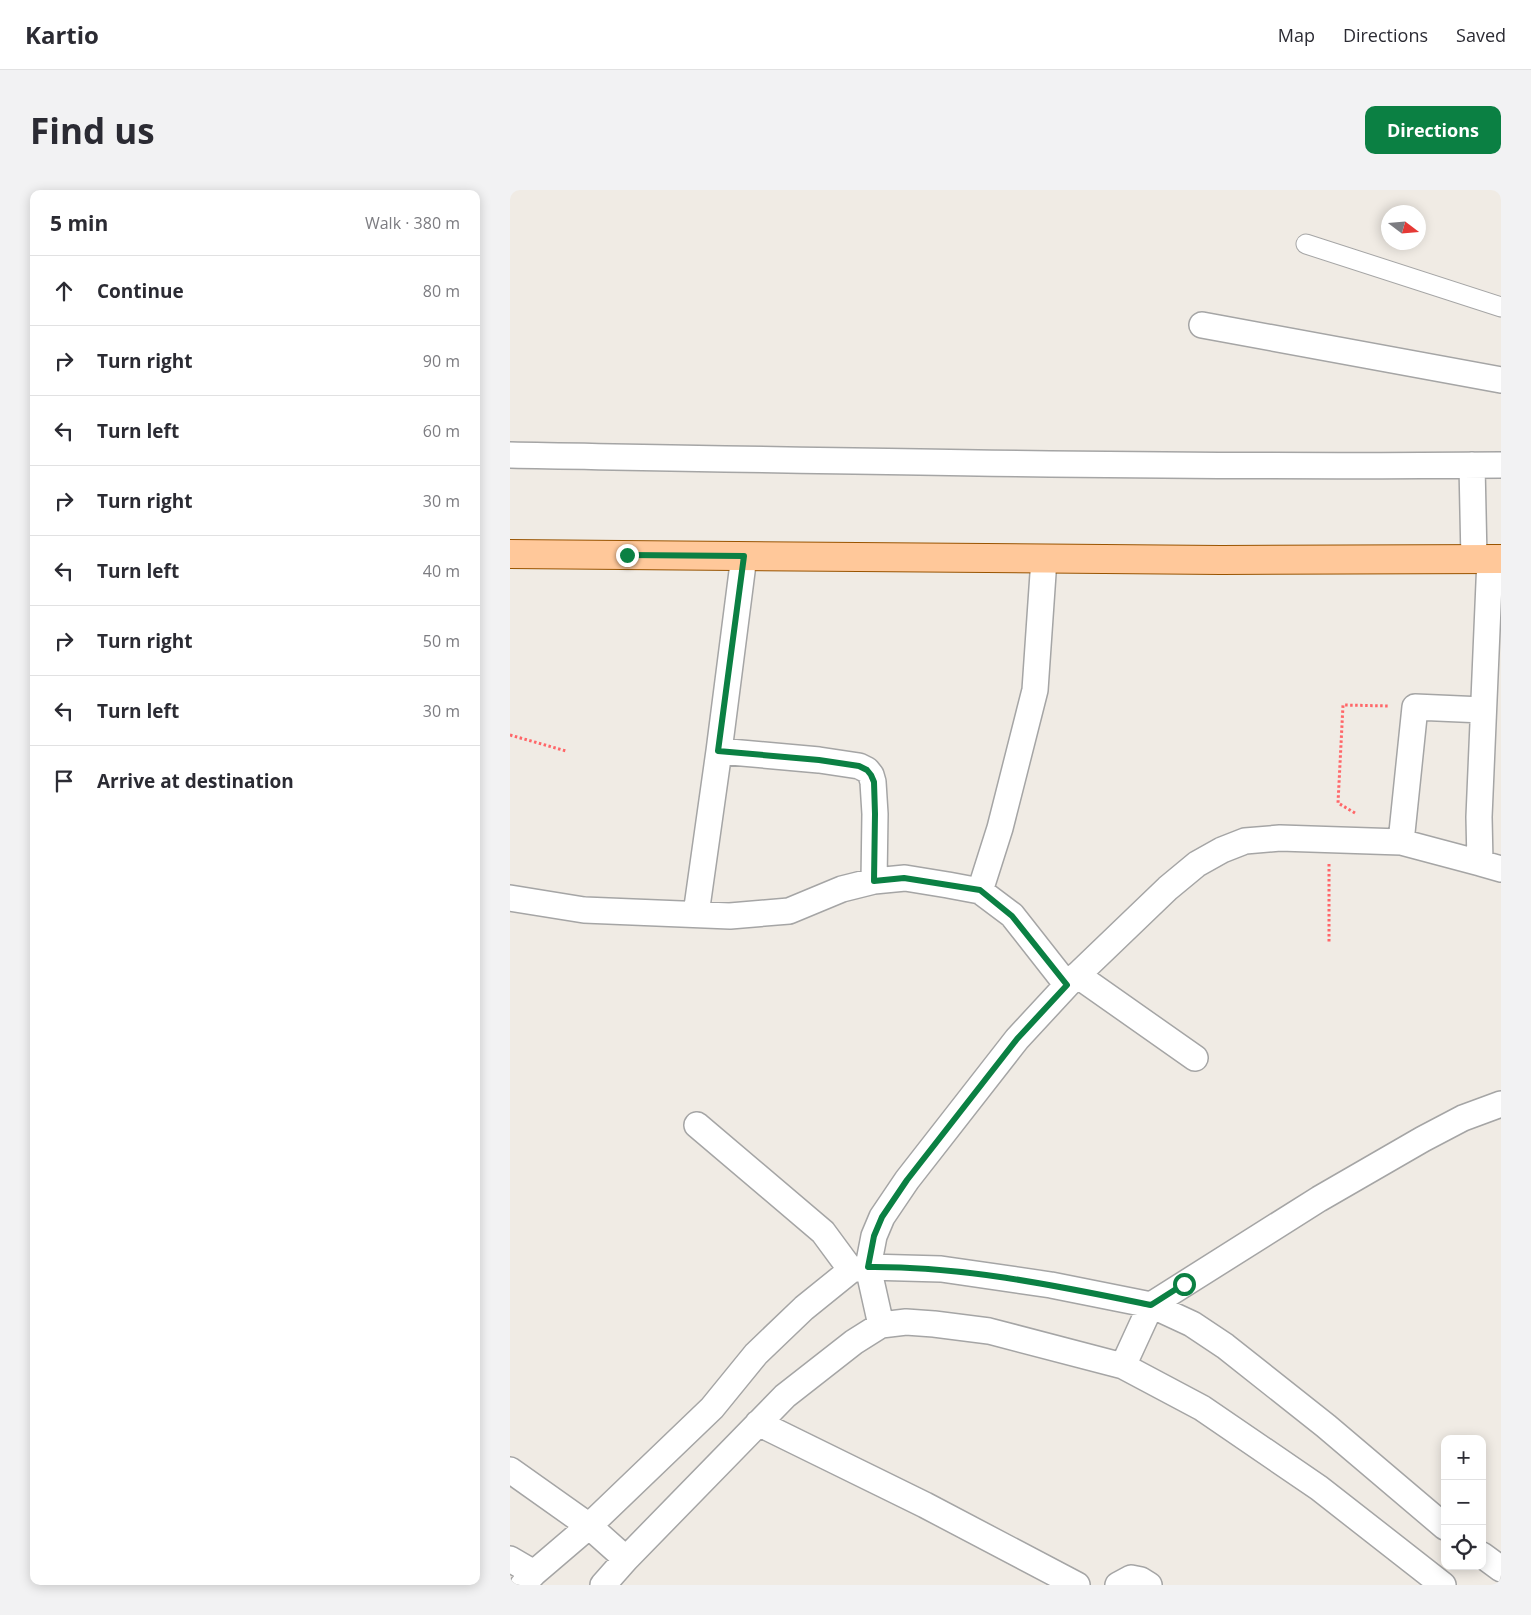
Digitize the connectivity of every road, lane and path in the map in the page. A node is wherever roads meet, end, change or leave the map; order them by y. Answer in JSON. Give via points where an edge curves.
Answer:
{"nodes":[{"id":1,"x":1306,"y":244,"type":"dead end"},
{"id":2,"x":1501,"y":307,"type":"edge"},
{"id":3,"x":1202,"y":325,"type":"dead end"},
{"id":4,"x":1501,"y":380,"type":"edge"},
{"id":5,"x":510,"y":456,"type":"edge"},
{"id":6,"x":1501,"y":465,"type":"edge"},
{"id":7,"x":1472,"y":475,"type":"junction"},
{"id":8,"x":510,"y":554,"type":"edge"},
{"id":9,"x":1484,"y":554,"type":"edge"},
{"id":10,"x":744,"y":556,"type":"junction"},
{"id":11,"x":1044,"y":559,"type":"junction"},
{"id":12,"x":1416,"y":707,"type":"junction"},
{"id":13,"x":1483,"y":710,"type":"junction"},
{"id":14,"x":510,"y":735,"type":"edge"},
{"id":15,"x":566,"y":751,"type":"dead end"},
{"id":16,"x":718,"y":751,"type":"junction"},
{"id":17,"x":1490,"y":816,"type":"edge"},
{"id":18,"x":1362,"y":818,"type":"dead end"},
{"id":19,"x":1329,"y":839,"type":"junction"},
{"id":20,"x":1402,"y":842,"type":"junction"},
{"id":21,"x":1491,"y":866,"type":"edge"},
{"id":22,"x":874,"y":881,"type":"junction"},
{"id":23,"x":980,"y":890,"type":"junction"},
{"id":24,"x":510,"y":898,"type":"edge"},
{"id":25,"x":696,"y":914,"type":"junction"},
{"id":26,"x":1329,"y":943,"type":"dead end"},
{"id":27,"x":1072,"y":980,"type":"junction"},
{"id":28,"x":1195,"y":1058,"type":"dead end"},
{"id":29,"x":1501,"y":1104,"type":"edge"},
{"id":30,"x":697,"y":1125,"type":"dead end"},
{"id":31,"x":860,"y":1268,"type":"junction"},
{"id":32,"x":1151,"y":1305,"type":"junction"},
{"id":33,"x":881,"y":1325,"type":"junction"},
{"id":34,"x":1123,"y":1366,"type":"junction"},
{"id":35,"x":758,"y":1423,"type":"junction"},
{"id":36,"x":510,"y":1470,"type":"edge"},
{"id":37,"x":1443,"y":1525,"type":"edge"},
{"id":38,"x":589,"y":1526,"type":"junction"},
{"id":39,"x":1486,"y":1558,"type":"edge"},
{"id":40,"x":510,"y":1559,"type":"edge"},
{"id":41,"x":626,"y":1559,"type":"junction"},
{"id":42,"x":1501,"y":1569,"type":"edge"},
{"id":43,"x":528,"y":1579,"type":"edge"},
{"id":44,"x":603,"y":1585,"type":"edge"},
{"id":45,"x":1077,"y":1585,"type":"edge"},
{"id":46,"x":1118,"y":1585,"type":"edge"},
{"id":47,"x":1149,"y":1585,"type":"edge"},
{"id":48,"x":1443,"y":1585,"type":"edge"}],
"edges":[{"from":1,"to":2,"type":"street"},
{"from":3,"to":4,"type":"street"},
{"from":5,"to":7,"type":"street"},
{"from":6,"to":7,"type":"street"},
{"from":7,"to":9,"type":"street"},
{"from":8,"to":10,"type":"main road"},
{"from":9,"to":11,"type":"main road","via":[[1220,560]]},
{"from":9,"to":13,"type":"street"},
{"from":10,"to":11,"type":"main road"},
{"from":10,"to":16,"type":"street"},
{"from":11,"to":23,"type":"street","via":[[1035,690],[1000,828]]},
{"from":12,"to":13,"type":"street"},
{"from":12,"to":18,"type":"path","via":[[1343,706],[1338,803]]},
{"from":12,"to":20,"type":"street"},
{"from":13,"to":17,"type":"street"},
{"from":14,"to":15,"type":"path"},
{"from":16,"to":22,"type":"street","via":[[819,760],[867,770],[874,782]]},
{"from":16,"to":25,"type":"street"},
{"from":17,"to":21,"type":"street"},
{"from":19,"to":20,"type":"street"},
{"from":19,"to":26,"type":"path"},
{"from":19,"to":27,"type":"street","via":[[1245,841],[1222,850],[1197,864],[1168,888]]},
{"from":20,"to":21,"type":"street"},
{"from":22,"to":23,"type":"street","via":[[904,878]]},
{"from":22,"to":25,"type":"street","via":[[842,889],[789,911],[730,916]]},
{"from":23,"to":27,"type":"street","via":[[1012,916]]},
{"from":24,"to":25,"type":"street","via":[[584,910]]},
{"from":27,"to":28,"type":"street"},
{"from":27,"to":31,"type":"street","via":[[1017,1039],[907,1180],[882,1217]]},
{"from":29,"to":32,"type":"street","via":[[1463,1118],[1423,1139],[1248,1242]]},
{"from":30,"to":31,"type":"street","via":[[824,1232]]},
{"from":31,"to":32,"type":"street","via":[[941,1269],[1051,1285]]},
{"from":31,"to":33,"type":"street"},
{"from":31,"to":38,"type":"street","via":[[804,1308],[756,1354],[712,1408]]},
{"from":32,"to":34,"type":"street"},
{"from":32,"to":37,"type":"street","via":[[1192,1324],[1225,1346]]},
{"from":33,"to":34,"type":"street","via":[[915,1322],[989,1331]]},
{"from":33,"to":35,"type":"street","via":[[785,1396]]},
{"from":34,"to":48,"type":"street","via":[[1202,1408],[1319,1488]]},
{"from":35,"to":41,"type":"street"},
{"from":35,"to":45,"type":"street"},
{"from":36,"to":38,"type":"street"},
{"from":38,"to":41,"type":"street"},
{"from":38,"to":43,"type":"street"},
{"from":39,"to":42,"type":"street"},
{"from":40,"to":43,"type":"street"},
{"from":41,"to":44,"type":"street"},
{"from":46,"to":47,"type":"street","via":[[1131,1578]]}]}
